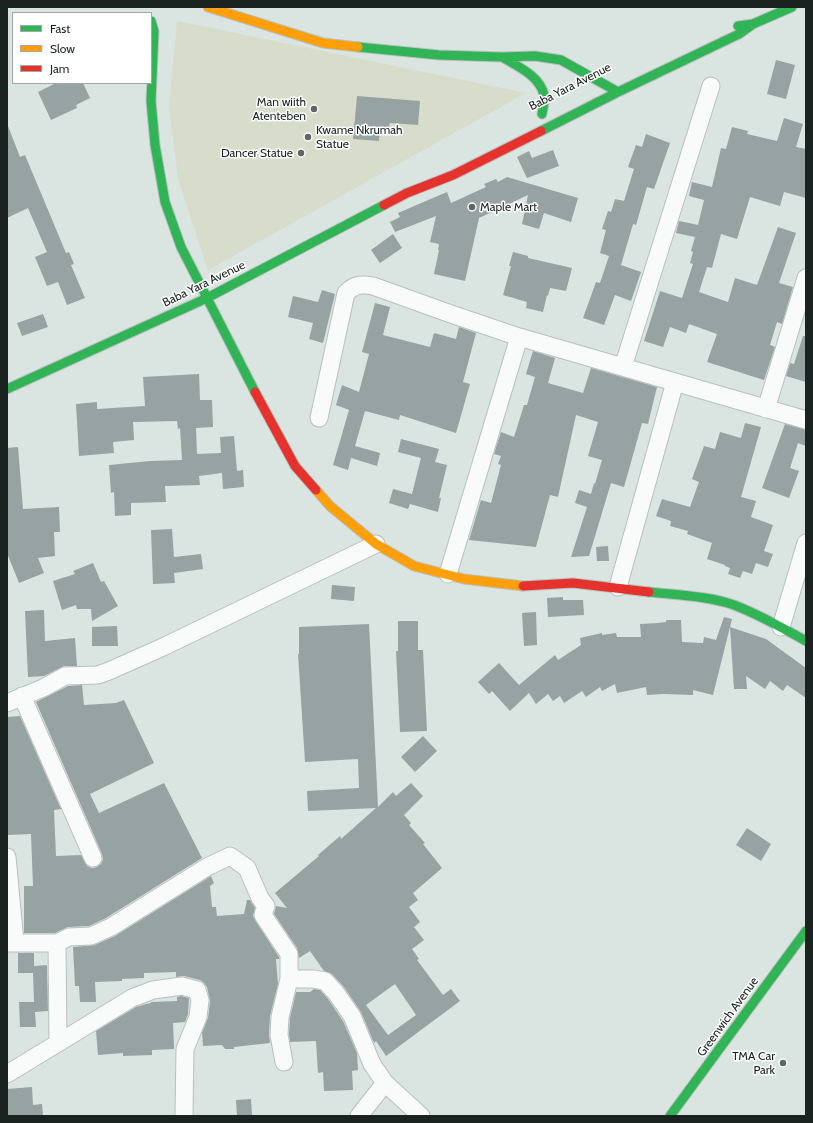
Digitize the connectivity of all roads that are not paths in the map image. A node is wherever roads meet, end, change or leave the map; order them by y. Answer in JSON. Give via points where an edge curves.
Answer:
{"nodes":[{"id":1,"x":208,"y":7,"type":"edge"},
{"id":2,"x":792,"y":7,"type":"edge"},
{"id":3,"x":777,"y":10,"type":"edge"},
{"id":4,"x":152,"y":24,"type":"edge"},
{"id":5,"x":753,"y":24,"type":"junction"},
{"id":6,"x":720,"y":33,"type":"dead end"},
{"id":7,"x":502,"y":57,"type":"junction"},
{"id":8,"x":152,"y":78,"type":"edge"},
{"id":9,"x":607,"y":81,"type":"junction"},
{"id":10,"x":152,"y":84,"type":"edge"},
{"id":11,"x":711,"y":86,"type":"dead end"},
{"id":12,"x":590,"y":90,"type":"dead end"},
{"id":13,"x":618,"y":92,"type":"junction"},
{"id":14,"x":542,"y":114,"type":"dead end"},
{"id":15,"x":437,"y":171,"type":"dead end"},
{"id":16,"x":407,"y":193,"type":"junction"},
{"id":17,"x":806,"y":278,"type":"edge"},
{"id":18,"x":207,"y":298,"type":"junction"},
{"id":19,"x":519,"y":337,"type":"junction"},
{"id":20,"x":623,"y":367,"type":"junction"},
{"id":21,"x":675,"y":382,"type":"junction"},
{"id":22,"x":7,"y":389,"type":"edge"},
{"id":23,"x":766,"y":408,"type":"junction"},
{"id":24,"x":319,"y":418,"type":"dead end"},
{"id":25,"x":806,"y":420,"type":"edge"},
{"id":26,"x":806,"y":543,"type":"edge"},
{"id":27,"x":376,"y":544,"type":"junction"},
{"id":28,"x":448,"y":574,"type":"junction"},
{"id":29,"x":618,"y":587,"type":"junction"},
{"id":30,"x":781,"y":627,"type":"junction"},
{"id":31,"x":806,"y":640,"type":"edge"},
{"id":32,"x":22,"y":696,"type":"junction"},
{"id":33,"x":7,"y":703,"type":"edge"},
{"id":34,"x":7,"y":857,"type":"edge"},
{"id":35,"x":93,"y":858,"type":"dead end"},
{"id":36,"x":806,"y":931,"type":"edge"},
{"id":37,"x":57,"y":942,"type":"junction"},
{"id":38,"x":11,"y":943,"type":"edge"},
{"id":39,"x":289,"y":979,"type":"junction"},
{"id":40,"x":58,"y":1043,"type":"junction"},
{"id":41,"x":284,"y":1062,"type":"dead end"},
{"id":42,"x":7,"y":1074,"type":"edge"},
{"id":43,"x":384,"y":1083,"type":"junction"},
{"id":44,"x":184,"y":1116,"type":"edge"},
{"id":45,"x":359,"y":1116,"type":"edge"},
{"id":46,"x":421,"y":1116,"type":"edge"},
{"id":47,"x":670,"y":1116,"type":"edge"}],
"edges":[{"from":1,"to":7,"type":"main road","via":[[323,43],[439,55]]},
{"from":2,"to":3,"type":"main road","name":"Baba Yara Avenue"},
{"from":3,"to":5,"type":"main road","name":"Baba Yara Avenue"},
{"from":4,"to":8,"type":"main road","via":[[154,31]]},
{"from":5,"to":6,"type":"main road","name":"Baba Yara Avenue","via":[[734,27]]},
{"from":5,"to":13,"type":"main road","name":"Baba Yara Avenue","via":[[739,34]]},
{"from":7,"to":9,"type":"main road","via":[[535,56],[561,60]]},
{"from":7,"to":14,"type":"main road","via":[[529,74],[542,87]]},
{"from":9,"to":12,"type":"main road","name":"Baba Yara Avenue"},
{"from":9,"to":13,"type":"main road"},
{"from":10,"to":18,"type":"main road","via":[[155,145],[165,202],[181,247]]},
{"from":11,"to":20,"type":"street"},
{"from":13,"to":16,"type":"main road","name":"Baba Yara Avenue","via":[[453,175]]},
{"from":15,"to":16,"type":"main road","name":"Baba Yara Avenue"},
{"from":16,"to":18,"type":"main road","name":"Baba Yara Avenue"},
{"from":17,"to":23,"type":"street"},
{"from":18,"to":22,"type":"main road","name":"Baba Yara Avenue"},
{"from":18,"to":27,"type":"main road","via":[[295,466],[330,506]]},
{"from":19,"to":20,"type":"street"},
{"from":19,"to":24,"type":"street","via":[[374,286],[357,284],[346,292]]},
{"from":19,"to":28,"type":"street"},
{"from":20,"to":21,"type":"street"},
{"from":21,"to":23,"type":"street"},
{"from":21,"to":29,"type":"street"},
{"from":23,"to":25,"type":"street"},
{"from":26,"to":30,"type":"street"},
{"from":27,"to":28,"type":"main road","via":[[414,566]]},
{"from":27,"to":32,"type":"street","via":[[108,671],[98,675],[65,676]]},
{"from":28,"to":29,"type":"main road","via":[[464,579],[524,586],[573,583]]},
{"from":29,"to":30,"type":"main road","via":[[696,597],[733,605]]},
{"from":30,"to":31,"type":"main road"},
{"from":32,"to":33,"type":"street"},
{"from":32,"to":35,"type":"street"},
{"from":34,"to":38,"type":"street"},
{"from":36,"to":47,"type":"main road","name":"Greenwich Avenue"},
{"from":37,"to":38,"type":"street"},
{"from":37,"to":39,"type":"street","via":[[69,937],[91,936],[111,927],[207,867],[230,856],[247,868],[266,906],[263,915],[289,954]]},
{"from":37,"to":40,"type":"street"},
{"from":39,"to":41,"type":"street","via":[[280,1017],[279,1035]]},
{"from":39,"to":43,"type":"street","via":[[325,981],[336,993],[352,1016],[372,1064]]},
{"from":40,"to":42,"type":"street"},
{"from":40,"to":44,"type":"street","via":[[132,998],[153,990],[182,986],[197,990],[200,1000],[198,1017],[184,1049]]},
{"from":43,"to":45,"type":"street"},
{"from":43,"to":46,"type":"street"}]}
